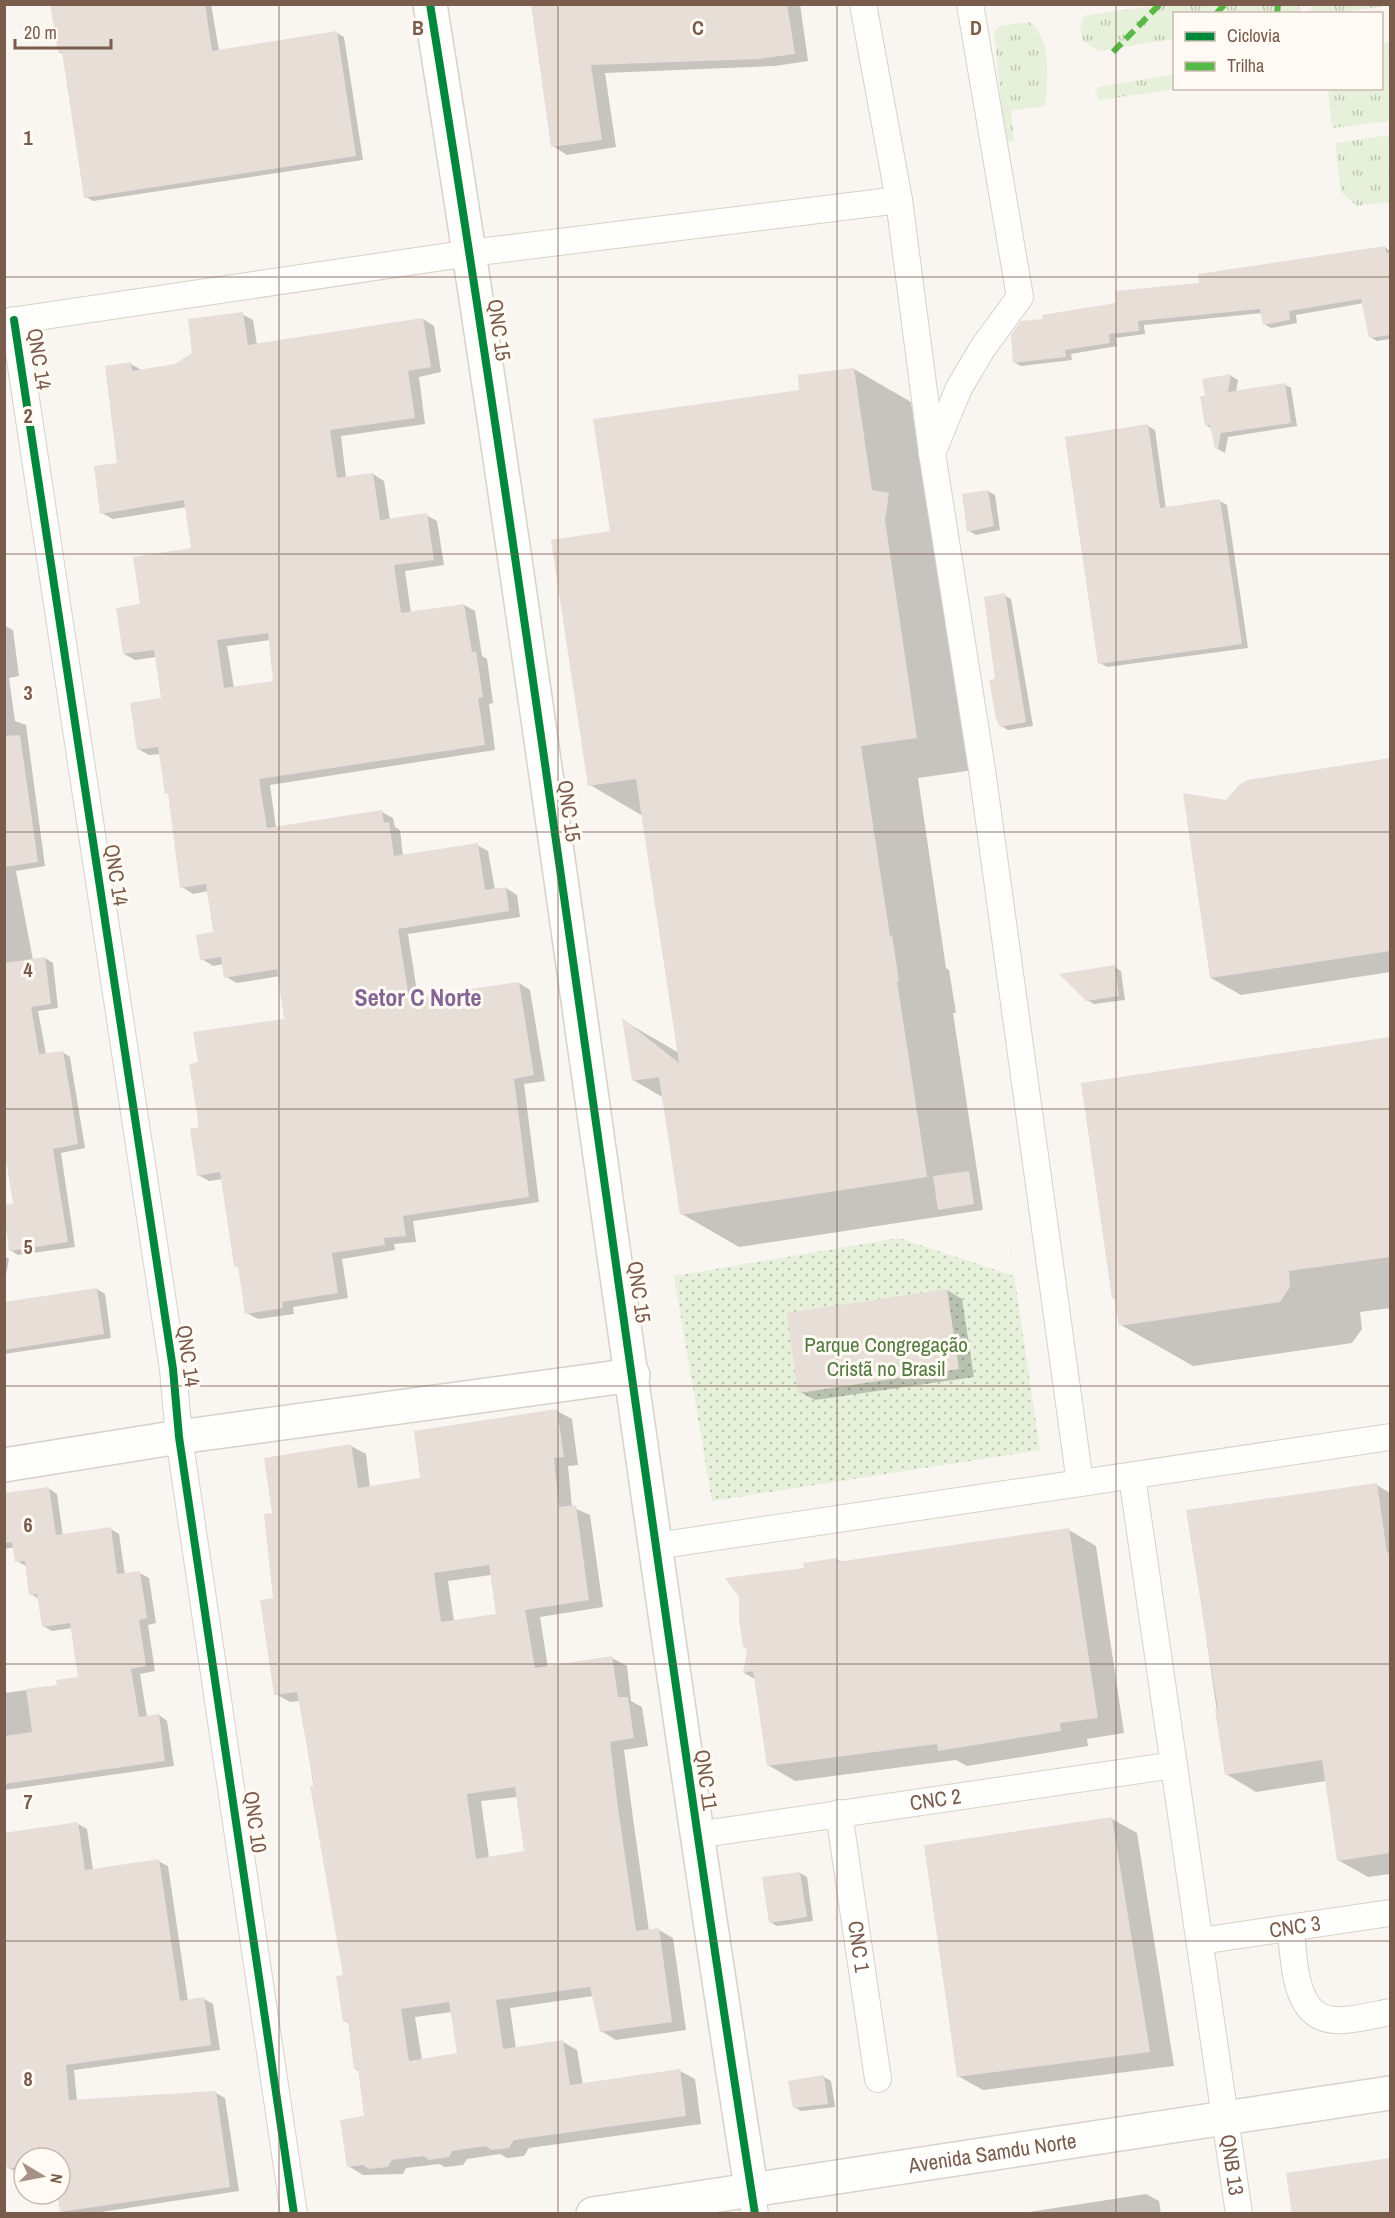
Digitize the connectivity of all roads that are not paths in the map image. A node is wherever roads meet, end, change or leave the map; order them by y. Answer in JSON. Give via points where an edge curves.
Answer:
{"nodes":[{"id":1,"x":430,"y":4,"type":"edge"},
{"id":2,"x":863,"y":4,"type":"edge"},
{"id":3,"x":970,"y":4,"type":"edge"},
{"id":4,"x":898,"y":200,"type":"junction"},
{"id":5,"x":470,"y":253,"type":"junction"},
{"id":6,"x":9,"y":321,"type":"edge"},
{"id":7,"x":932,"y":453,"type":"junction"},
{"id":8,"x":633,"y":1375,"type":"junction"},
{"id":9,"x":179,"y":1437,"type":"junction"},
{"id":10,"x":1390,"y":1437,"type":"edge"},
{"id":11,"x":4,"y":1465,"type":"edge"},
{"id":12,"x":1132,"y":1476,"type":"junction"},
{"id":13,"x":1080,"y":1484,"type":"junction"},
{"id":14,"x":656,"y":1546,"type":"junction"},
{"id":15,"x":1174,"y":1766,"type":"junction"},
{"id":16,"x":839,"y":1813,"type":"junction"},
{"id":17,"x":696,"y":1835,"type":"junction"},
{"id":18,"x":1390,"y":1913,"type":"edge"},
{"id":19,"x":1290,"y":1928,"type":"junction"},
{"id":20,"x":1200,"y":1941,"type":"junction"},
{"id":21,"x":1390,"y":2012,"type":"edge"},
{"id":22,"x":878,"y":2079,"type":"dead end"},
{"id":23,"x":1390,"y":2093,"type":"edge"},
{"id":24,"x":1225,"y":2117,"type":"junction"},
{"id":25,"x":753,"y":2201,"type":"edge"},
{"id":26,"x":294,"y":2214,"type":"edge"},
{"id":27,"x":593,"y":2214,"type":"edge"},
{"id":28,"x":1239,"y":2214,"type":"edge"}],
"edges":[{"from":1,"to":5,"type":"street","name":"QNC 15"},
{"from":2,"to":4,"type":"street"},
{"from":3,"to":7,"type":"street","via":[[1020,297],[959,388]]},
{"from":4,"to":5,"type":"street"},
{"from":4,"to":7,"type":"street"},
{"from":5,"to":6,"type":"street"},
{"from":5,"to":8,"type":"street","name":"QNC 15"},
{"from":6,"to":9,"type":"street","name":"QNC 14","via":[[173,1369]]},
{"from":7,"to":13,"type":"street","via":[[982,770]]},
{"from":8,"to":9,"type":"street"},
{"from":8,"to":14,"type":"street","name":"QNC 11"},
{"from":9,"to":11,"type":"street"},
{"from":9,"to":26,"type":"street","name":"QNC 10"},
{"from":10,"to":12,"type":"street"},
{"from":12,"to":13,"type":"street"},
{"from":12,"to":15,"type":"street","name":"QNB 13"},
{"from":13,"to":14,"type":"street"},
{"from":14,"to":17,"type":"street","name":"QNC 11"},
{"from":15,"to":16,"type":"street","name":"CNC 2"},
{"from":15,"to":20,"type":"street","name":"QNB 13"},
{"from":16,"to":17,"type":"street","name":"CNC 2"},
{"from":16,"to":22,"type":"street","name":"CNC 1"},
{"from":17,"to":25,"type":"street","name":"QNC 11"},
{"from":18,"to":19,"type":"street","name":"CNC 3"},
{"from":19,"to":20,"type":"street","name":"CNC 3"},
{"from":19,"to":21,"type":"street","via":[[1302,1999],[1310,2012],[1324,2019],[1343,2021]]},
{"from":20,"to":24,"type":"street","name":"QNB 13"},
{"from":23,"to":24,"type":"street","name":"Avenida Samdu Norte"},
{"from":24,"to":25,"type":"street","name":"Avenida Samdu Norte"},
{"from":24,"to":28,"type":"street","name":"QNB 13"},
{"from":25,"to":27,"type":"street","name":"Avenida Samdu Norte"}]}
